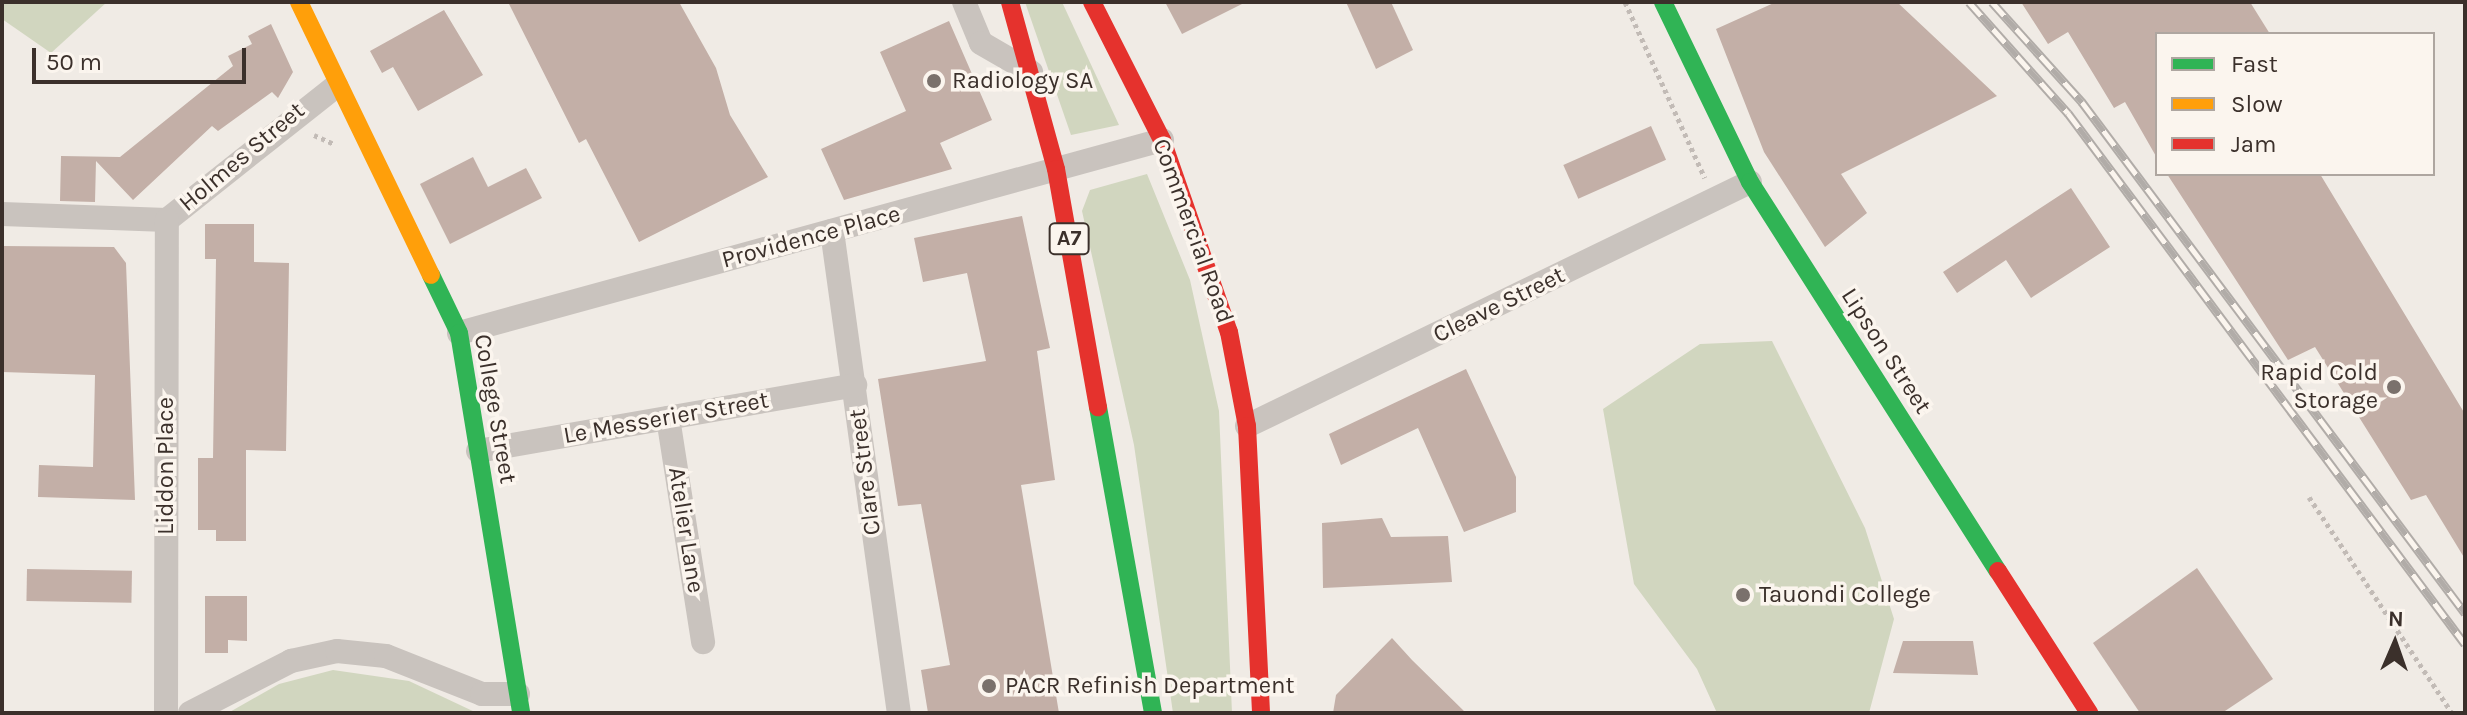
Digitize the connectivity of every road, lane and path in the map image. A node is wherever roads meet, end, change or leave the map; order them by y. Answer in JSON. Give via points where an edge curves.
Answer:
{"nodes":[{"id":1,"x":299,"y":2,"type":"edge"},
{"id":2,"x":964,"y":2,"type":"edge"},
{"id":3,"x":1010,"y":2,"type":"edge"},
{"id":4,"x":1092,"y":2,"type":"edge"},
{"id":5,"x":1625,"y":2,"type":"edge"},
{"id":6,"x":1663,"y":2,"type":"edge"},
{"id":7,"x":1031,"y":72,"type":"junction"},
{"id":8,"x":336,"y":86,"type":"junction"},
{"id":9,"x":1162,"y":140,"type":"junction"},
{"id":10,"x":300,"y":143,"type":"dead end"},
{"id":11,"x":339,"y":147,"type":"dead end"},
{"id":12,"x":1056,"y":169,"type":"junction"},
{"id":13,"x":1750,"y":182,"type":"junction"},
{"id":14,"x":1692,"y":186,"type":"dead end"},
{"id":15,"x":2,"y":214,"type":"edge"},
{"id":16,"x":167,"y":220,"type":"junction"},
{"id":17,"x":832,"y":231,"type":"junction"},
{"id":18,"x":459,"y":333,"type":"junction"},
{"id":19,"x":855,"y":385,"type":"junction"},
{"id":20,"x":668,"y":418,"type":"junction"},
{"id":21,"x":1247,"y":426,"type":"junction"},
{"id":22,"x":478,"y":451,"type":"junction"},
{"id":23,"x":2309,"y":497,"type":"dead end"},
{"id":24,"x":703,"y":642,"type":"dead end"},
{"id":25,"x":519,"y":704,"type":"edge"},
{"id":26,"x":166,"y":713,"type":"edge"},
{"id":27,"x":190,"y":713,"type":"edge"},
{"id":28,"x":899,"y":713,"type":"edge"},
{"id":29,"x":1153,"y":713,"type":"edge"},
{"id":30,"x":1261,"y":713,"type":"edge"},
{"id":31,"x":2089,"y":713,"type":"edge"},
{"id":32,"x":2452,"y":713,"type":"edge"}],
"edges":[{"from":1,"to":8,"type":"street","name":"College Street"},
{"from":2,"to":7,"type":"street","via":[[981,43]]},
{"from":3,"to":7,"type":"street","number":"A7"},
{"from":4,"to":9,"type":"street","name":"Commercial Road"},
{"from":5,"to":14,"type":"path","via":[[1706,178]]},
{"from":6,"to":13,"type":"street","name":"Lipson Street"},
{"from":7,"to":12,"type":"street","number":"A7"},
{"from":8,"to":16,"type":"street","name":"Holmes Street"},
{"from":8,"to":18,"type":"street","name":"College Street"},
{"from":9,"to":12,"type":"street","name":"Providence Place"},
{"from":9,"to":21,"type":"street","name":"Commercial Road","via":[[1213,274]]},
{"from":10,"to":11,"type":"path","via":[[311,134]]},
{"from":12,"to":17,"type":"street","name":"Providence Place"},
{"from":12,"to":29,"type":"street","number":"A7"},
{"from":13,"to":21,"type":"street","name":"Cleave Street"},
{"from":13,"to":31,"type":"street","name":"Lipson Street"},
{"from":15,"to":16,"type":"street","name":"Holmes Street"},
{"from":16,"to":26,"type":"street","name":"Liddon Place"},
{"from":17,"to":18,"type":"street","name":"Providence Place"},
{"from":17,"to":19,"type":"street","name":"Clare Street"},
{"from":18,"to":22,"type":"street","name":"College Street"},
{"from":19,"to":20,"type":"street","name":"Le Messerier Street"},
{"from":19,"to":28,"type":"street","name":"Clare Street"},
{"from":20,"to":22,"type":"street","name":"Le Messerier Street"},
{"from":20,"to":24,"type":"street","name":"Atelier Lane"},
{"from":21,"to":30,"type":"street","name":"Commercial Road"},
{"from":22,"to":25,"type":"street","name":"College Street"},
{"from":23,"to":32,"type":"path"},
{"from":25,"to":27,"type":"street","via":[[386,656],[337,651],[291,661]]}]}
